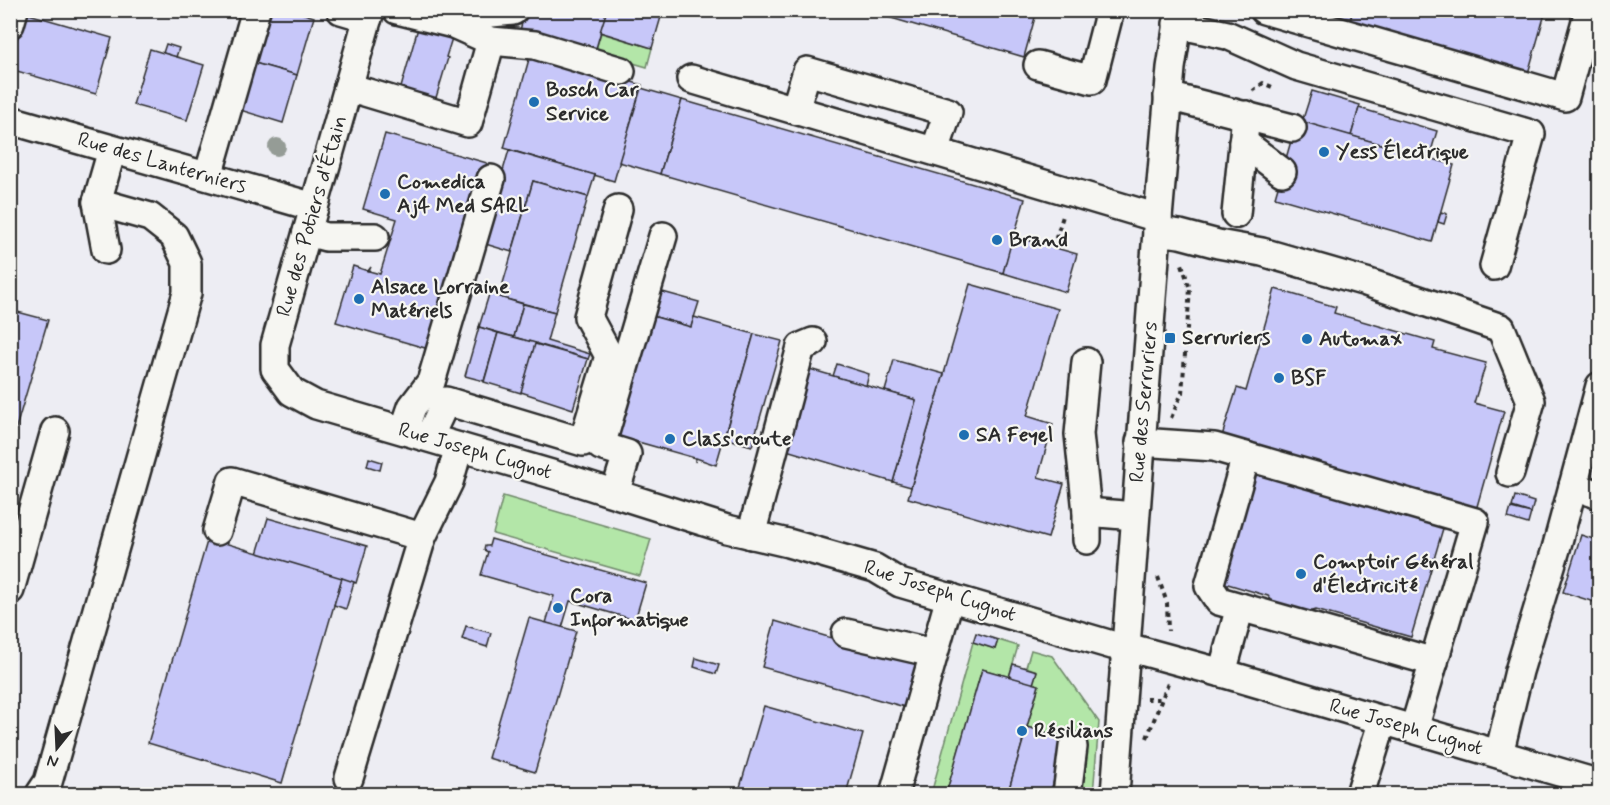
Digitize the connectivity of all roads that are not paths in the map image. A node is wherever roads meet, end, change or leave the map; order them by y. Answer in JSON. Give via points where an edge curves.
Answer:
{"nodes":[{"id":1,"x":14,"y":10,"type":"edge"},
{"id":2,"x":256,"y":10,"type":"edge"},
{"id":3,"x":341,"y":10,"type":"edge"},
{"id":4,"x":397,"y":10,"type":"edge"},
{"id":5,"x":471,"y":10,"type":"edge"},
{"id":6,"x":1110,"y":10,"type":"edge"},
{"id":7,"x":1263,"y":10,"type":"edge"},
{"id":8,"x":1589,"y":10,"type":"edge"},
{"id":9,"x":513,"y":11,"type":"edge"},
{"id":10,"x":369,"y":14,"type":"edge"},
{"id":11,"x":1179,"y":17,"type":"edge"},
{"id":12,"x":10,"y":24,"type":"edge"},
{"id":13,"x":491,"y":41,"type":"junction"},
{"id":14,"x":1038,"y":65,"type":"dead end"},
{"id":15,"x":621,"y":71,"type":"dead end"},
{"id":16,"x":691,"y":79,"type":"dead end"},
{"id":17,"x":348,"y":87,"type":"junction"},
{"id":18,"x":1168,"y":96,"type":"junction"},
{"id":19,"x":795,"y":110,"type":"junction"},
{"id":20,"x":1246,"y":115,"type":"junction"},
{"id":21,"x":10,"y":120,"type":"edge"},
{"id":22,"x":1292,"y":128,"type":"dead end"},
{"id":23,"x":1243,"y":142,"type":"junction"},
{"id":24,"x":112,"y":150,"type":"junction"},
{"id":25,"x":935,"y":151,"type":"junction"},
{"id":26,"x":1282,"y":172,"type":"dead end"},
{"id":27,"x":208,"y":176,"type":"junction"},
{"id":28,"x":491,"y":179,"type":"dead end"},
{"id":29,"x":97,"y":202,"type":"junction"},
{"id":30,"x":618,"y":209,"type":"dead end"},
{"id":31,"x":1236,"y":214,"type":"dead end"},
{"id":32,"x":311,"y":219,"type":"junction"},
{"id":33,"x":1165,"y":227,"type":"junction"},
{"id":34,"x":663,"y":236,"type":"dead end"},
{"id":35,"x":375,"y":237,"type":"dead end"},
{"id":36,"x":106,"y":250,"type":"dead end"},
{"id":37,"x":1494,"y":266,"type":"dead end"},
{"id":38,"x":813,"y":342,"type":"dead end"},
{"id":39,"x":1086,"y":362,"type":"dead end"},
{"id":40,"x":1599,"y":386,"type":"edge"},
{"id":41,"x":316,"y":405,"type":"joint"},
{"id":42,"x":55,"y":431,"type":"dead end"},
{"id":43,"x":416,"y":434,"type":"junction"},
{"id":44,"x":1152,"y":443,"type":"junction"},
{"id":45,"x":592,"y":444,"type":"junction"},
{"id":46,"x":459,"y":447,"type":"junction"},
{"id":47,"x":1246,"y":456,"type":"junction"},
{"id":48,"x":1510,"y":473,"type":"dead end"},
{"id":49,"x":572,"y":480,"type":"junction"},
{"id":50,"x":1573,"y":486,"type":"junction"},
{"id":51,"x":615,"y":493,"type":"junction"},
{"id":52,"x":1599,"y":495,"type":"edge"},
{"id":53,"x":1087,"y":512,"type":"junction"},
{"id":54,"x":1135,"y":516,"type":"junction"},
{"id":55,"x":217,"y":531,"type":"dead end"},
{"id":56,"x":751,"y":535,"type":"junction"},
{"id":57,"x":422,"y":537,"type":"junction"},
{"id":58,"x":1086,"y":540,"type":"dead end"},
{"id":59,"x":10,"y":590,"type":"edge"},
{"id":60,"x":950,"y":597,"type":"junction"},
{"id":61,"x":1240,"y":607,"type":"junction"},
{"id":62,"x":846,"y":633,"type":"dead end"},
{"id":63,"x":1125,"y":647,"type":"junction"},
{"id":64,"x":933,"y":653,"type":"junction"},
{"id":65,"x":1434,"y":662,"type":"junction"},
{"id":66,"x":1222,"y":673,"type":"junction"},
{"id":67,"x":1383,"y":720,"type":"junction"},
{"id":68,"x":1414,"y":729,"type":"junction"},
{"id":69,"x":1073,"y":747,"type":"dead end"},
{"id":70,"x":1499,"y":754,"type":"junction"},
{"id":71,"x":349,"y":778,"type":"dead end"},
{"id":72,"x":1583,"y":785,"type":"edge"},
{"id":73,"x":40,"y":795,"type":"edge"},
{"id":74,"x":894,"y":795,"type":"edge"},
{"id":75,"x":1067,"y":795,"type":"edge"},
{"id":76,"x":1114,"y":795,"type":"edge"},
{"id":77,"x":1360,"y":795,"type":"edge"}],
"edges":[{"from":1,"to":12,"type":"street"},
{"from":2,"to":27,"type":"street"},
{"from":3,"to":10,"type":"street"},
{"from":4,"to":13,"type":"street","via":[[453,24]]},
{"from":5,"to":9,"type":"street","via":[[481,14]]},
{"from":6,"to":14,"type":"street","via":[[1092,80]]},
{"from":7,"to":8,"type":"street","via":[[1565,97]]},
{"from":10,"to":17,"type":"street","name":"Rue des Potiers d'Étain"},
{"from":11,"to":18,"type":"street","name":"Rue des Serruriers"},
{"from":11,"to":37,"type":"street","via":[[1296,66],[1531,134]]},
{"from":13,"to":15,"type":"street","via":[[535,45]]},
{"from":13,"to":17,"type":"street","via":[[468,123]]},
{"from":16,"to":19,"type":"street"},
{"from":17,"to":32,"type":"street","name":"Rue des Potiers d'Étain"},
{"from":18,"to":20,"type":"street"},
{"from":18,"to":33,"type":"street","name":"Rue des Serruriers"},
{"from":19,"to":25,"type":"street"},
{"from":19,"to":25,"type":"street","via":[[807,71],[948,112]]},
{"from":20,"to":22,"type":"street"},
{"from":20,"to":23,"type":"street"},
{"from":21,"to":24,"type":"street","name":"Rue des Lanterniers"},
{"from":23,"to":26,"type":"street"},
{"from":23,"to":31,"type":"street"},
{"from":24,"to":27,"type":"street","name":"Rue des Lanterniers"},
{"from":24,"to":29,"type":"street"},
{"from":25,"to":33,"type":"street"},
{"from":27,"to":32,"type":"street","name":"Rue des Lanterniers"},
{"from":28,"to":43,"type":"street","via":[[431,382],[412,407]]},
{"from":29,"to":36,"type":"street"},
{"from":29,"to":73,"type":"street","via":[[150,217],[174,236],[187,263],[187,293],[48,782]]},
{"from":30,"to":45,"type":"street","via":[[588,316],[609,356]]},
{"from":32,"to":35,"type":"street","name":"Rue des Lanterniers","via":[[326,237]]},
{"from":32,"to":41,"type":"street","name":"Rue des Potiers d'Étain","via":[[275,345],[275,369],[292,392]]},
{"from":33,"to":44,"type":"street","name":"Rue des Serruriers"},
{"from":33,"to":48,"type":"street","via":[[1366,282],[1501,328],[1531,401]]},
{"from":34,"to":45,"type":"street"},
{"from":38,"to":56,"type":"street","via":[[801,347]]},
{"from":39,"to":53,"type":"street","via":[[1079,434]]},
{"from":40,"to":50,"type":"street"},
{"from":41,"to":43,"type":"street","name":"Rue Joseph Cugnot"},
{"from":42,"to":59,"type":"street"},
{"from":43,"to":45,"type":"street","via":[[446,401]]},
{"from":43,"to":46,"type":"street","name":"Rue Joseph Cugnot"},
{"from":44,"to":47,"type":"street","via":[[1214,447]]},
{"from":44,"to":54,"type":"street","name":"Rue des Serruriers"},
{"from":45,"to":49,"type":"street"},
{"from":45,"to":51,"type":"street","via":[[627,454]]},
{"from":46,"to":49,"type":"street","name":"Rue Joseph Cugnot"},
{"from":46,"to":57,"type":"street","via":[[449,482]]},
{"from":47,"to":61,"type":"street","via":[[1209,586],[1219,601]]},
{"from":47,"to":65,"type":"street","via":[[1475,522]]},
{"from":49,"to":51,"type":"street","name":"Rue Joseph Cugnot"},
{"from":50,"to":52,"type":"street"},
{"from":50,"to":70,"type":"street"},
{"from":51,"to":56,"type":"street","name":"Rue Joseph Cugnot"},
{"from":53,"to":54,"type":"street"},
{"from":53,"to":58,"type":"street"},
{"from":54,"to":63,"type":"street","name":"Rue des Serruriers"},
{"from":55,"to":57,"type":"street","via":[[232,481]]},
{"from":56,"to":60,"type":"street","name":"Rue Joseph Cugnot","via":[[875,568],[900,583]]},
{"from":57,"to":71,"type":"street"},
{"from":60,"to":63,"type":"street","name":"Rue Joseph Cugnot"},
{"from":60,"to":64,"type":"street"},
{"from":61,"to":65,"type":"street"},
{"from":61,"to":66,"type":"street"},
{"from":62,"to":64,"type":"street"},
{"from":63,"to":66,"type":"street","name":"Rue Joseph Cugnot"},
{"from":63,"to":76,"type":"street","name":"Rue des Serruriers"},
{"from":64,"to":74,"type":"street"},
{"from":65,"to":68,"type":"street"},
{"from":66,"to":67,"type":"street","name":"Rue Joseph Cugnot"},
{"from":67,"to":68,"type":"street","name":"Rue Joseph Cugnot"},
{"from":67,"to":77,"type":"street"},
{"from":68,"to":70,"type":"street","name":"Rue Joseph Cugnot"},
{"from":69,"to":75,"type":"street"},
{"from":70,"to":72,"type":"street","name":"Rue Joseph Cugnot"}]}
